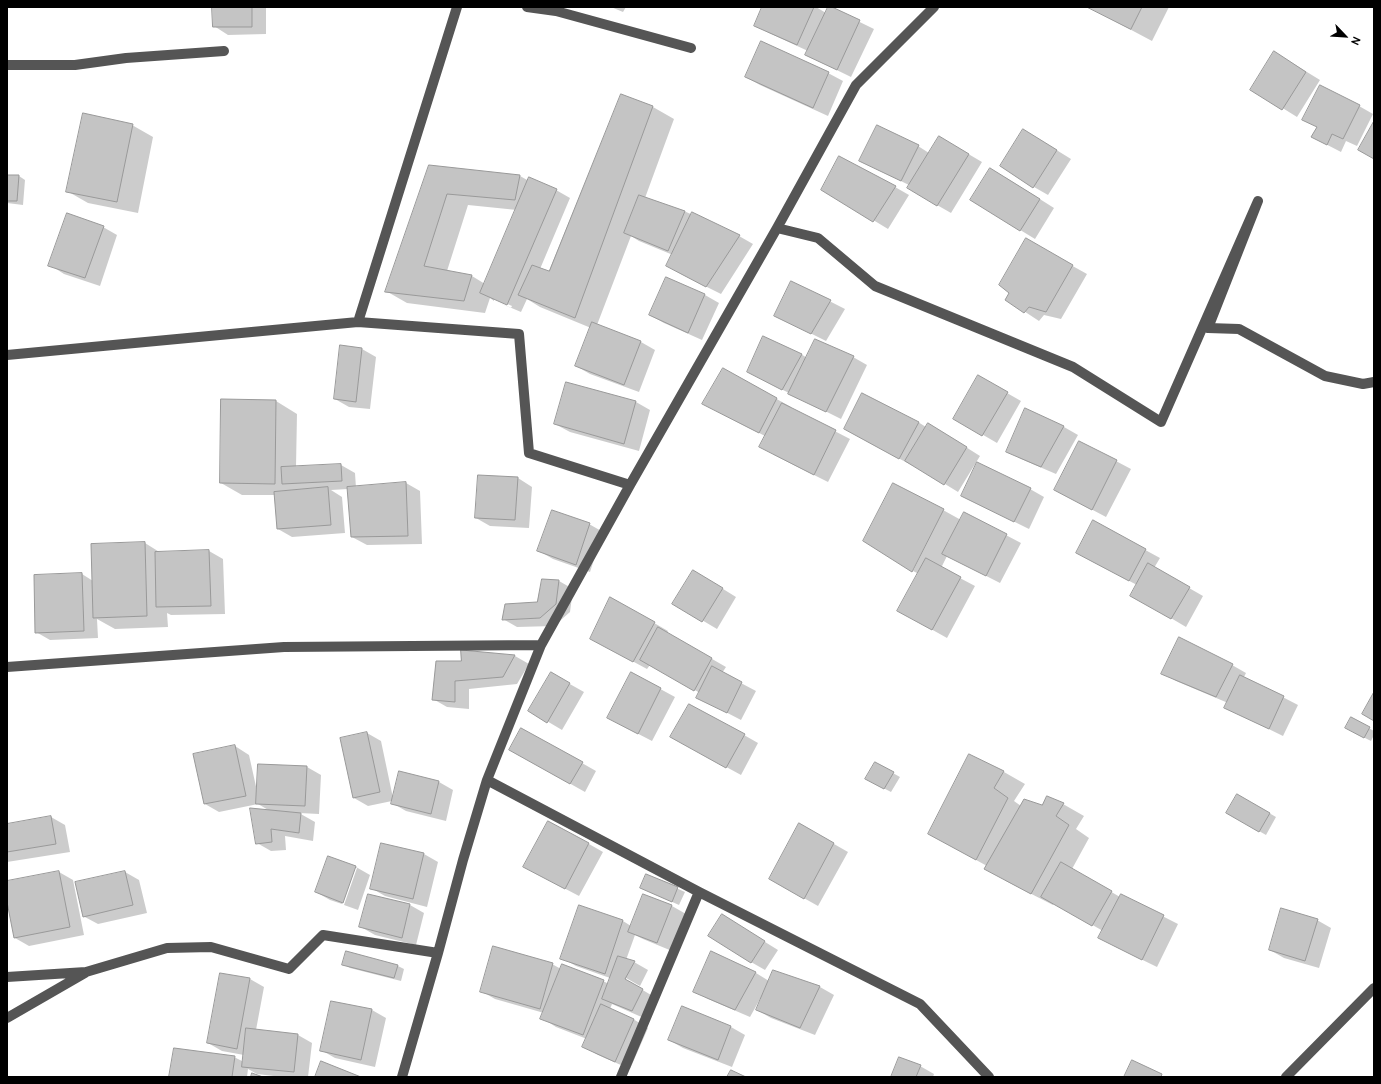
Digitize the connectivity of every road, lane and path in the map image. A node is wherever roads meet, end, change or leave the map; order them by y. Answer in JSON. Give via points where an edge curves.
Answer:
{"nodes":[{"id":1,"x":457,"y":7,"type":"edge"},
{"id":2,"x":527,"y":7,"type":"edge"},
{"id":3,"x":934,"y":7,"type":"edge"},
{"id":4,"x":691,"y":48,"type":"dead end"},
{"id":5,"x":224,"y":51,"type":"dead end"},
{"id":6,"x":7,"y":65,"type":"edge"},
{"id":7,"x":777,"y":228,"type":"junction"},
{"id":8,"x":358,"y":322,"type":"junction"},
{"id":9,"x":7,"y":356,"type":"edge"},
{"id":10,"x":1374,"y":382,"type":"edge"},
{"id":11,"x":630,"y":486,"type":"junction"},
{"id":12,"x":541,"y":645,"type":"junction"},
{"id":13,"x":7,"y":667,"type":"edge"},
{"id":14,"x":487,"y":780,"type":"junction"},
{"id":15,"x":699,"y":892,"type":"junction"},
{"id":16,"x":438,"y":953,"type":"junction"},
{"id":17,"x":86,"y":972,"type":"junction"},
{"id":18,"x":7,"y":978,"type":"edge"},
{"id":19,"x":1374,"y":988,"type":"edge"},
{"id":20,"x":7,"y":1018,"type":"edge"},
{"id":21,"x":402,"y":1077,"type":"edge"},
{"id":22,"x":621,"y":1077,"type":"edge"},
{"id":23,"x":989,"y":1077,"type":"edge"},
{"id":24,"x":1286,"y":1077,"type":"edge"}],
"edges":[{"from":1,"to":8,"type":"street"},
{"from":2,"to":4,"type":"street","via":[[556,11]]},
{"from":3,"to":7,"type":"street","via":[[856,85]]},
{"from":5,"to":6,"type":"street","via":[[126,58],[75,65]]},
{"from":7,"to":10,"type":"street","via":[[818,238],[875,286],[1073,367],[1161,422],[1258,201],[1208,328],[1240,328],[1325,376],[1363,384]]},
{"from":7,"to":11,"type":"street"},
{"from":8,"to":9,"type":"street"},
{"from":8,"to":11,"type":"street","via":[[518,334],[529,453]]},
{"from":11,"to":12,"type":"street"},
{"from":12,"to":13,"type":"street","via":[[284,647]]},
{"from":12,"to":14,"type":"street"},
{"from":14,"to":15,"type":"street"},
{"from":14,"to":16,"type":"street"},
{"from":15,"to":22,"type":"street"},
{"from":15,"to":23,"type":"street","via":[[920,1004]]},
{"from":16,"to":17,"type":"street","via":[[323,935],[289,969],[211,947],[167,948]]},
{"from":16,"to":21,"type":"street"},
{"from":17,"to":18,"type":"street"},
{"from":17,"to":20,"type":"street"},
{"from":19,"to":24,"type":"street"}]}
